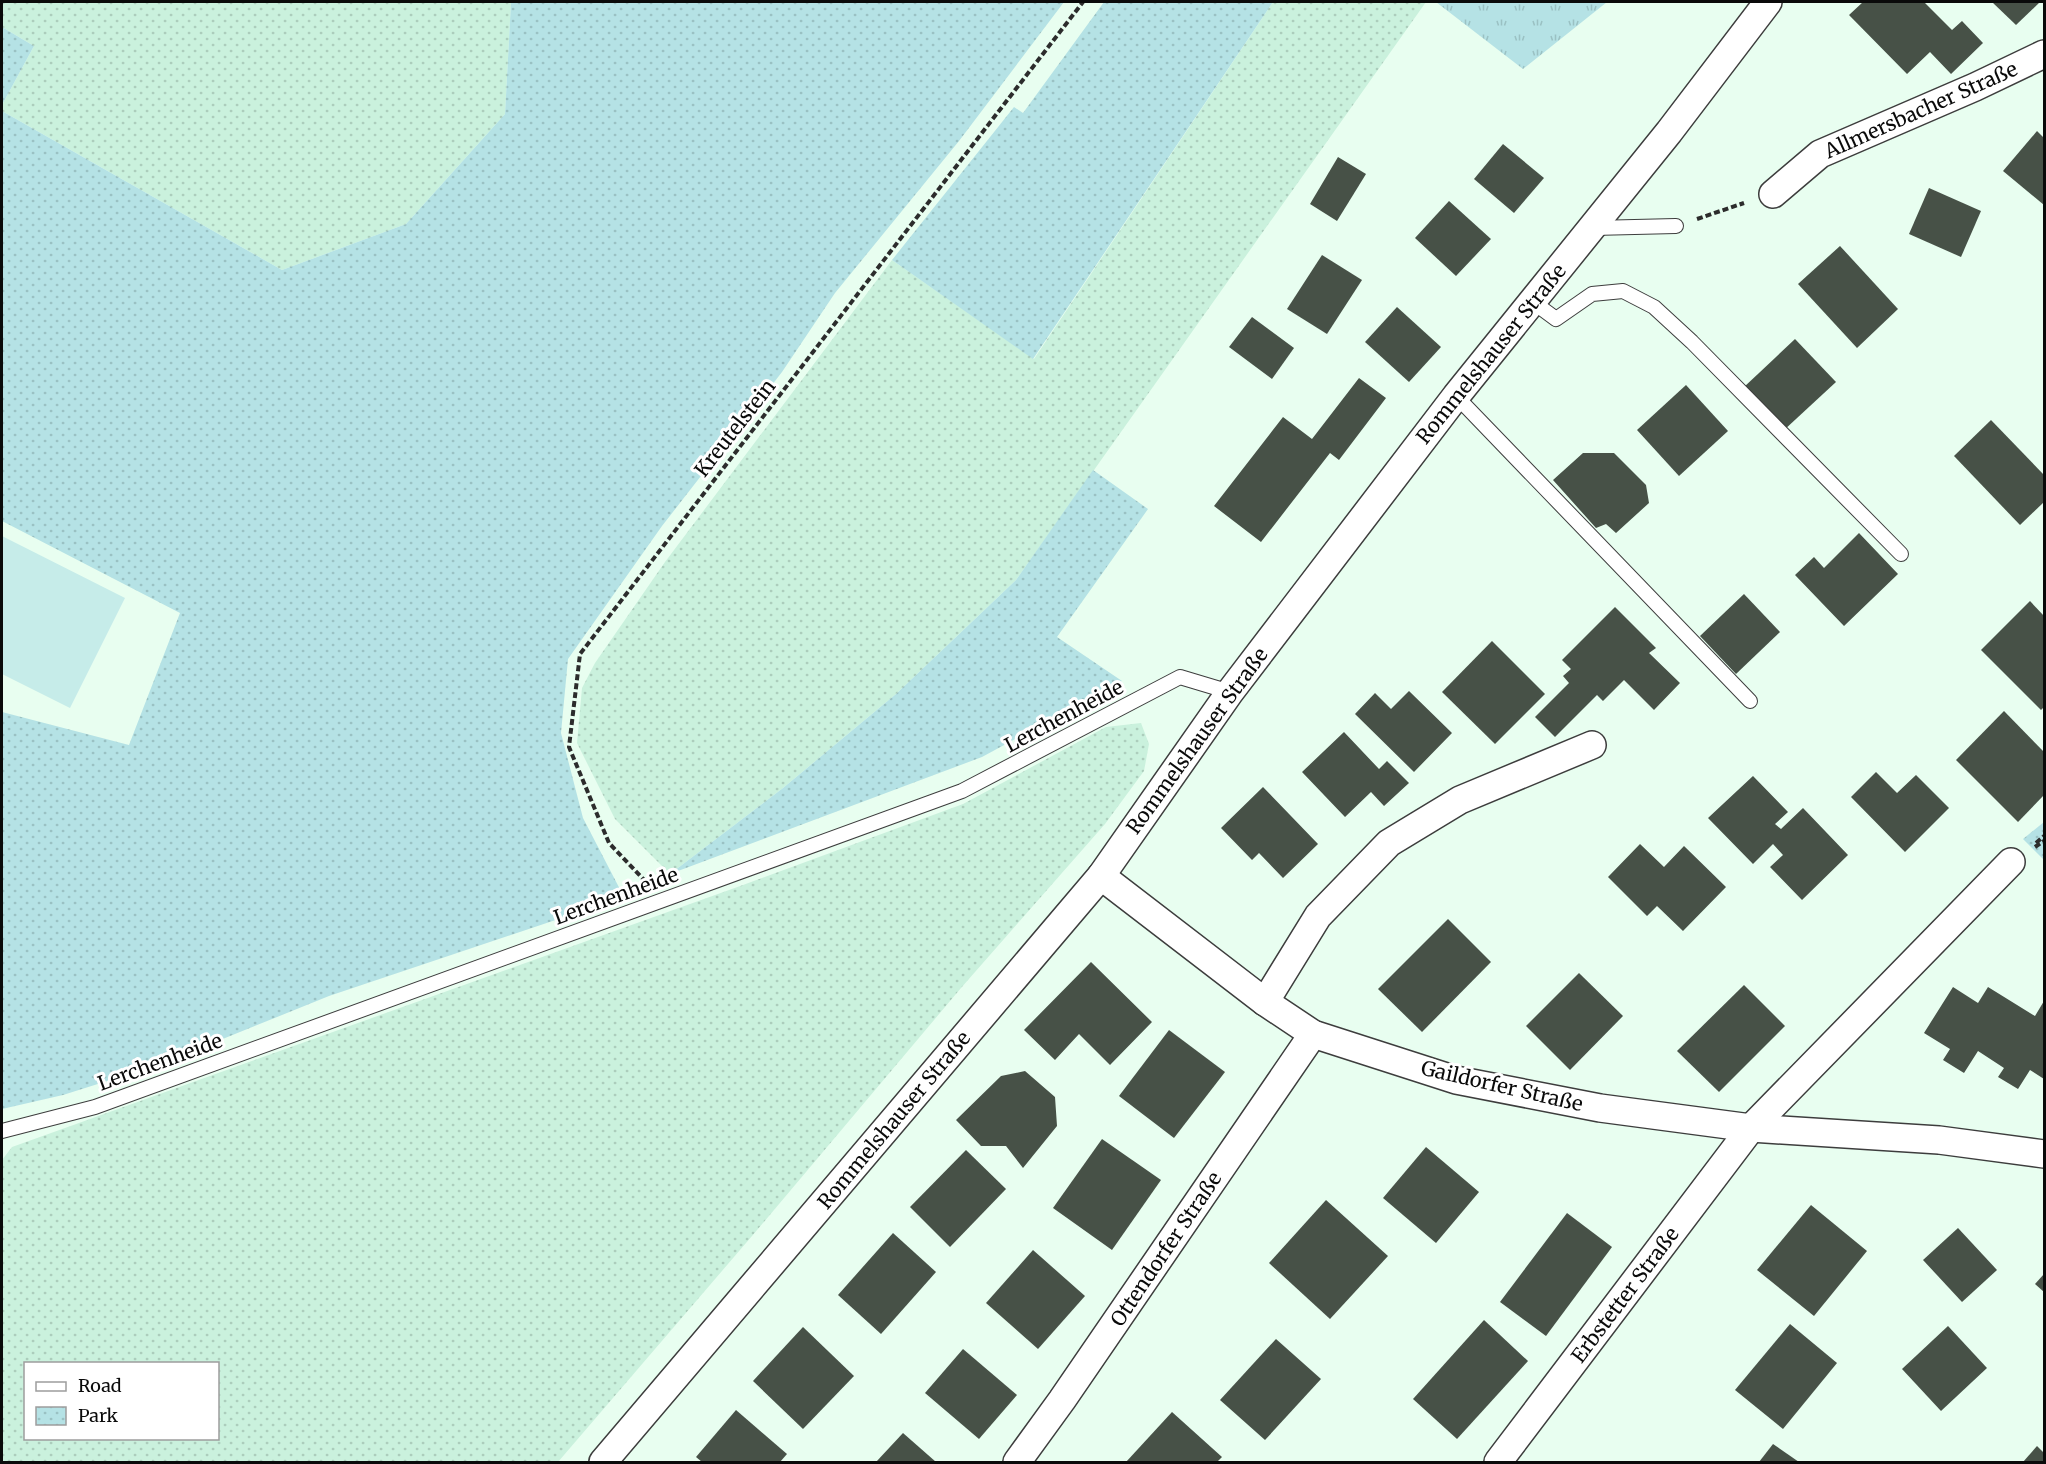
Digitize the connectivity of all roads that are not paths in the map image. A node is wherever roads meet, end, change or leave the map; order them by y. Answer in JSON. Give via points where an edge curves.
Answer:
{"nodes":[{"id":1,"x":1768,"y":2,"type":"edge"},
{"id":2,"x":2044,"y":54,"type":"edge"},
{"id":3,"x":1773,"y":194,"type":"road end"},
{"id":4,"x":1676,"y":226,"type":"road end"},
{"id":5,"x":1593,"y":228,"type":"junction"},
{"id":6,"x":1533,"y":302,"type":"junction"},
{"id":7,"x":1456,"y":396,"type":"junction"},
{"id":8,"x":1901,"y":554,"type":"dead end"},
{"id":9,"x":1230,"y":692,"type":"junction"},
{"id":10,"x":1750,"y":700,"type":"dead end"},
{"id":11,"x":1592,"y":745,"type":"dead end"},
{"id":12,"x":2011,"y":862,"type":"dead end"},
{"id":13,"x":1101,"y":876,"type":"junction"},
{"id":14,"x":1265,"y":1002,"type":"junction"},
{"id":15,"x":1313,"y":1034,"type":"junction"},
{"id":16,"x":1751,"y":1128,"type":"junction"},
{"id":17,"x":2,"y":1131,"type":"edge"},
{"id":18,"x":2044,"y":1154,"type":"edge"},
{"id":19,"x":603,"y":1462,"type":"edge"},
{"id":20,"x":1017,"y":1462,"type":"edge"},
{"id":21,"x":1498,"y":1462,"type":"edge"}],
"edges":[{"from":1,"to":5,"type":"street","name":"Rommelshauser Straße"},
{"from":2,"to":3,"type":"street","name":"Allmersbacher Straße","via":[[1820,154]]},
{"from":4,"to":5,"type":"lane"},
{"from":5,"to":6,"type":"street","name":"Rommelshauser Straße"},
{"from":6,"to":7,"type":"street","name":"Rommelshauser Straße"},
{"from":6,"to":8,"type":"lane","via":[[1556,319],[1592,294],[1623,291],[1654,306]]},
{"from":7,"to":9,"type":"street","name":"Rommelshauser Straße"},
{"from":7,"to":10,"type":"lane"},
{"from":9,"to":13,"type":"street","name":"Rommelshauser Straße"},
{"from":9,"to":17,"type":"lane","name":"Lerchenheide","via":[[1180,677],[962,791],[95,1107]]},
{"from":11,"to":14,"type":"street","via":[[1460,800],[1389,843],[1318,916]]},
{"from":12,"to":16,"type":"street"},
{"from":13,"to":14,"type":"street","name":"Gaildorfer Straße"},
{"from":13,"to":19,"type":"street","name":"Rommelshauser Straße"},
{"from":14,"to":15,"type":"street","name":"Gaildorfer Straße"},
{"from":15,"to":16,"type":"street","name":"Gaildorfer Straße","via":[[1456,1080],[1600,1108]]},
{"from":15,"to":20,"type":"street","name":"Ottendorfer Straße"},
{"from":16,"to":18,"type":"street","name":"Gaildorfer Straße","via":[[1940,1140]]},
{"from":16,"to":21,"type":"street","name":"Erbstetter Straße"}]}
